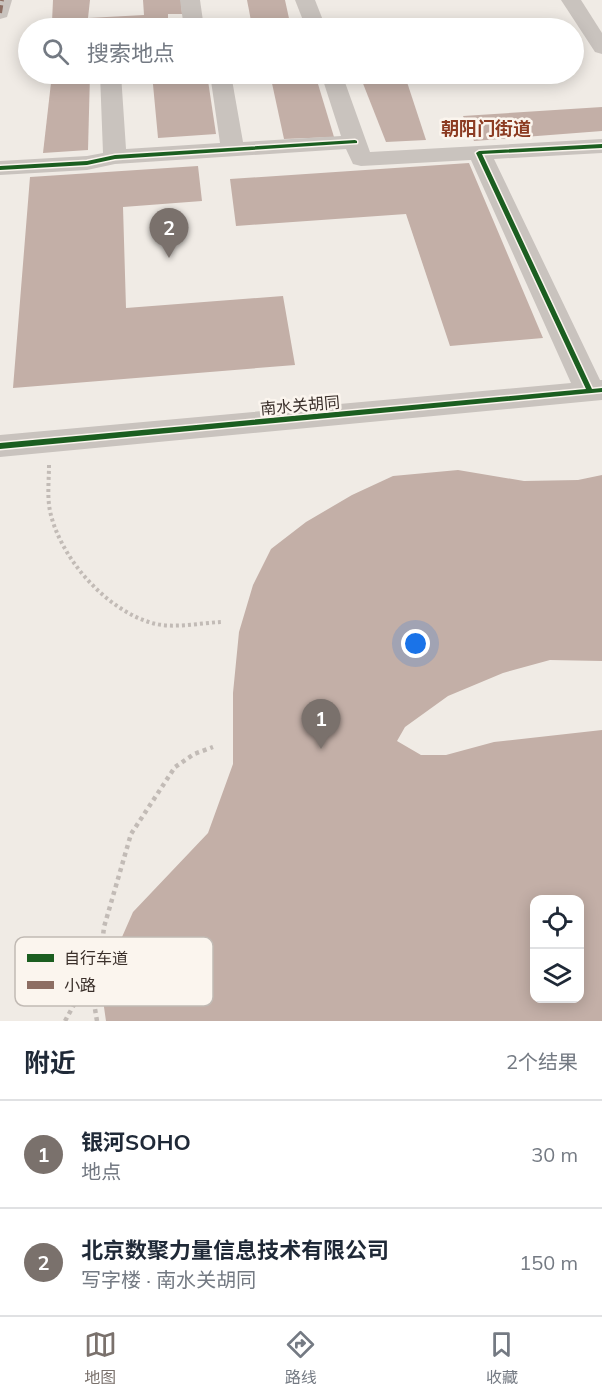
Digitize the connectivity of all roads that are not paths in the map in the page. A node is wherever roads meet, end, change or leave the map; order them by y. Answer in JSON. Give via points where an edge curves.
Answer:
{"nodes":[{"id":1,"x":2,"y":0,"type":"edge"},
{"id":2,"x":190,"y":0,"type":"edge"},
{"id":3,"x":305,"y":0,"type":"edge"},
{"id":4,"x":571,"y":0,"type":"edge"},
{"id":5,"x":0,"y":13,"type":"edge"},
{"id":6,"x":193,"y":18,"type":"edge"},
{"id":7,"x":312,"y":18,"type":"edge"},
{"id":8,"x":583,"y":18,"type":"edge"},
{"id":9,"x":584,"y":20,"type":"edge"},
{"id":10,"x":602,"y":48,"type":"edge"},
{"id":11,"x":111,"y":84,"type":"edge"},
{"id":12,"x":222,"y":84,"type":"edge"},
{"id":13,"x":335,"y":84,"type":"edge"},
{"id":14,"x":355,"y":142,"type":"junction"},
{"id":15,"x":602,"y":146,"type":"edge"},
{"id":16,"x":233,"y":151,"type":"junction"},
{"id":17,"x":479,"y":153,"type":"junction"},
{"id":18,"x":115,"y":157,"type":"junction"},
{"id":19,"x":0,"y":168,"type":"edge"},
{"id":20,"x":596,"y":390,"type":"edge"},
{"id":21,"x":0,"y":446,"type":"edge"}],
"edges":[{"from":1,"to":5,"type":"street"},
{"from":2,"to":6,"type":"street"},
{"from":3,"to":7,"type":"street"},
{"from":4,"to":8,"type":"street"},
{"from":9,"to":10,"type":"street"},
{"from":11,"to":18,"type":"street"},
{"from":12,"to":16,"type":"street"},
{"from":13,"to":14,"type":"street"},
{"from":14,"to":16,"type":"street"},
{"from":14,"to":17,"type":"street","via":[[361,159]]},
{"from":15,"to":17,"type":"street"},
{"from":16,"to":18,"type":"street"},
{"from":17,"to":20,"type":"street"},
{"from":18,"to":19,"type":"street","via":[[87,163]]},
{"from":20,"to":21,"type":"street","name":"南水关胡同"}]}
